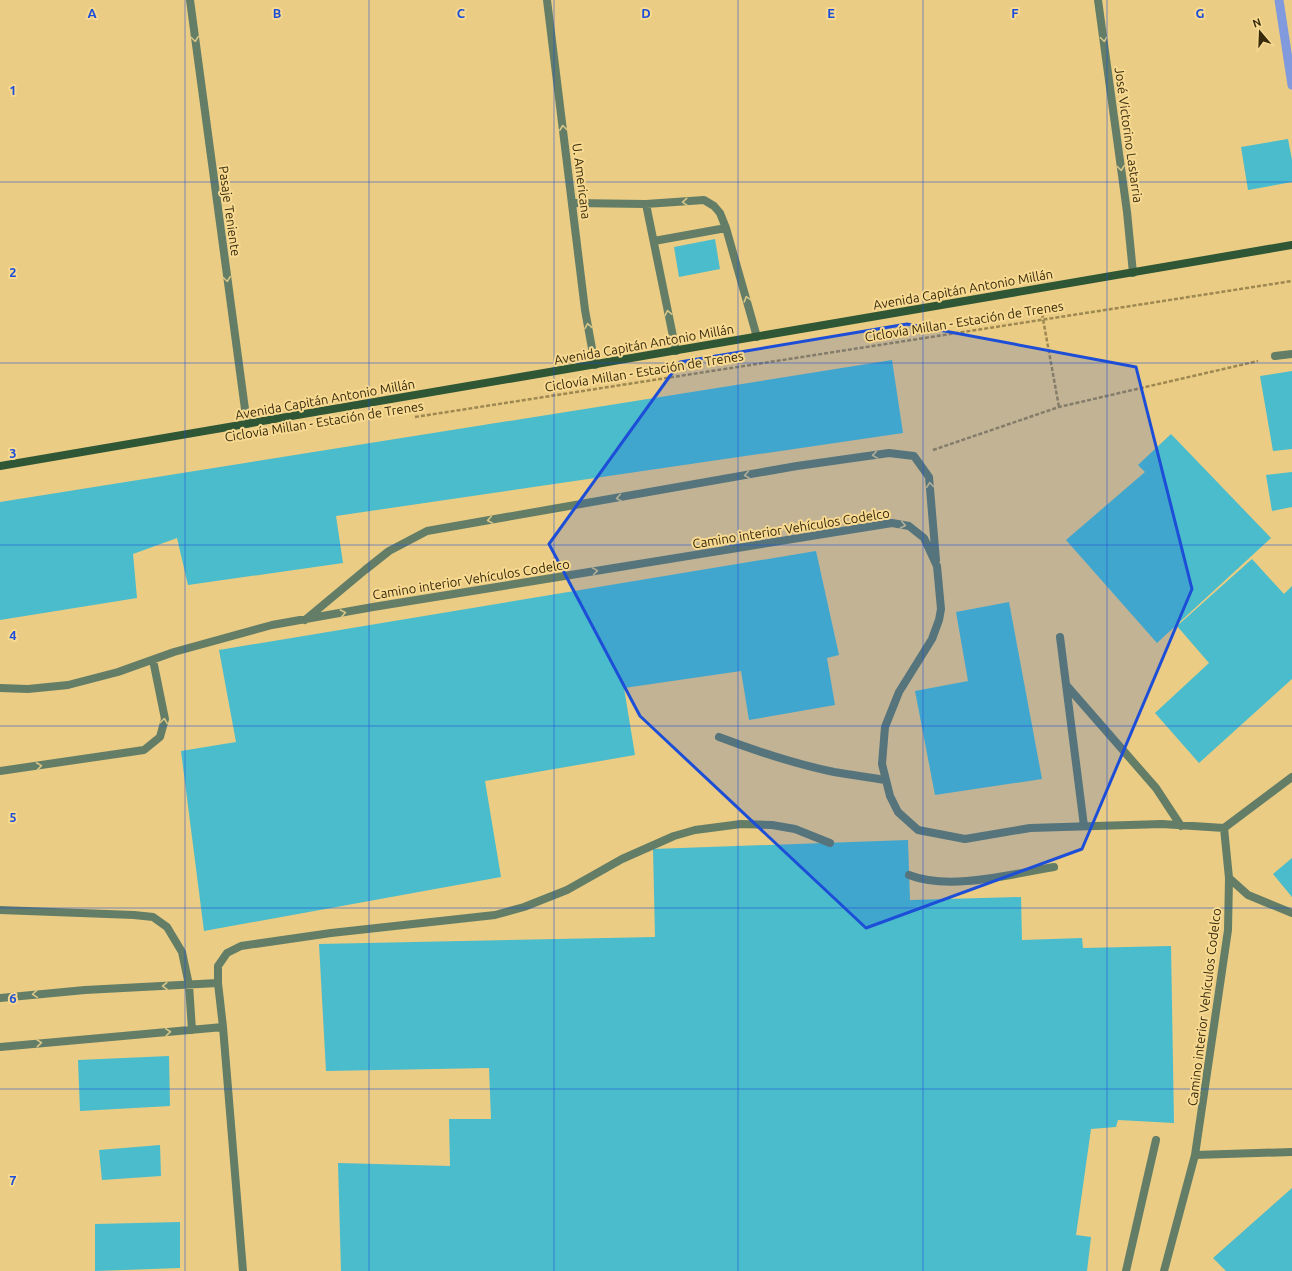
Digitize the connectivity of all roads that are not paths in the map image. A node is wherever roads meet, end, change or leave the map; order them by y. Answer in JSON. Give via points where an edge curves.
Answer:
{"nodes":[{"id":1,"x":190,"y":0,"type":"edge"},
{"id":2,"x":547,"y":0,"type":"edge"},
{"id":3,"x":1098,"y":0,"type":"edge"},
{"id":4,"x":572,"y":203,"type":"junction"},
{"id":5,"x":646,"y":204,"type":"junction"},
{"id":6,"x":726,"y":228,"type":"junction"},
{"id":7,"x":654,"y":241,"type":"junction"},
{"id":8,"x":1292,"y":245,"type":"edge"},
{"id":9,"x":1133,"y":273,"type":"junction"},
{"id":10,"x":757,"y":337,"type":"junction"},
{"id":11,"x":676,"y":351,"type":"junction"},
{"id":12,"x":1292,"y":354,"type":"edge"},
{"id":13,"x":1275,"y":356,"type":"road end"},
{"id":14,"x":595,"y":365,"type":"junction"},
{"id":15,"x":247,"y":424,"type":"junction"},
{"id":16,"x":0,"y":466,"type":"edge"},
{"id":17,"x":937,"y":566,"type":"junction"},
{"id":18,"x":305,"y":620,"type":"junction"},
{"id":19,"x":1060,"y":637,"type":"dead end"},
{"id":20,"x":153,"y":660,"type":"junction"},
{"id":21,"x":1067,"y":686,"type":"junction"},
{"id":22,"x":0,"y":688,"type":"edge"},
{"id":23,"x":719,"y":737,"type":"dead end"},
{"id":24,"x":0,"y":771,"type":"edge"},
{"id":25,"x":1292,"y":776,"type":"edge"},
{"id":26,"x":885,"y":780,"type":"junction"},
{"id":27,"x":1084,"y":826,"type":"junction"},
{"id":28,"x":1181,"y":826,"type":"junction"},
{"id":29,"x":1224,"y":828,"type":"junction"},
{"id":30,"x":830,"y":843,"type":"dead end"},
{"id":31,"x":1054,"y":868,"type":"dead end"},
{"id":32,"x":909,"y":875,"type":"dead end"},
{"id":33,"x":1229,"y":878,"type":"junction"},
{"id":34,"x":0,"y":910,"type":"edge"},
{"id":35,"x":1292,"y":913,"type":"edge"},
{"id":36,"x":218,"y":983,"type":"junction"},
{"id":37,"x":189,"y":985,"type":"junction"},
{"id":38,"x":0,"y":998,"type":"edge"},
{"id":39,"x":223,"y":1027,"type":"junction"},
{"id":40,"x":192,"y":1030,"type":"junction"},
{"id":41,"x":0,"y":1047,"type":"edge"},
{"id":42,"x":1156,"y":1140,"type":"dead end"},
{"id":43,"x":1292,"y":1152,"type":"edge"},
{"id":44,"x":1195,"y":1155,"type":"junction"},
{"id":45,"x":243,"y":1271,"type":"edge"},
{"id":46,"x":1126,"y":1271,"type":"edge"},
{"id":47,"x":1164,"y":1271,"type":"edge"}],
"edges":[{"from":1,"to":15,"type":"street","name":"Pasaje Teniente","one_way":true},
{"from":4,"to":2,"type":"street","name":"U. Americana","one_way":true},
{"from":3,"to":9,"type":"street","name":"José Victorino Lastarria","one_way":true},
{"from":4,"to":5,"type":"street"},
{"from":14,"to":4,"type":"street","name":"U. Americana","one_way":true,"via":[[585,310]]},
{"from":6,"to":5,"type":"street","one_way":true,"via":[[720,213],[704,200]]},
{"from":5,"to":7,"type":"street"},
{"from":6,"to":7,"type":"street"},
{"from":10,"to":6,"type":"street","one_way":true},
{"from":11,"to":7,"type":"street","one_way":true},
{"from":8,"to":9,"type":"main road","name":"Avenida Capitán Antonio Millán"},
{"from":9,"to":10,"type":"main road","name":"Avenida Capitán Antonio Millán"},
{"from":10,"to":11,"type":"main road","name":"Avenida Capitán Antonio Millán"},
{"from":11,"to":14,"type":"main road","name":"Avenida Capitán Antonio Millán"},
{"from":12,"to":13,"type":"street"},
{"from":14,"to":15,"type":"main road","name":"Avenida Capitán Antonio Millán"},
{"from":15,"to":16,"type":"main road","name":"Avenida Capitán Antonio Millán"},
{"from":18,"to":17,"type":"street","name":"Camino interior Vehículos Codelco","one_way":true,"via":[[892,523],[909,526],[924,538]]},
{"from":17,"to":18,"type":"street","one_way":true,"via":[[929,477],[914,456],[889,452],[427,531],[389,551]]},
{"from":17,"to":26,"type":"street","name":"Camino interior Vehículos Codelco","via":[[941,609],[939,620],[932,639],[899,692],[885,727],[882,764]]},
{"from":18,"to":20,"type":"street","name":"Camino interior Vehículos Codelco","via":[[272,625]]},
{"from":19,"to":21,"type":"street"},
{"from":20,"to":22,"type":"street","name":"Camino interior Vehículos Codelco","via":[[68,685],[28,689]]},
{"from":24,"to":20,"type":"street","one_way":true,"via":[[144,750],[160,737],[166,719]]},
{"from":21,"to":27,"type":"street"},
{"from":21,"to":28,"type":"street","via":[[1156,788]]},
{"from":23,"to":26,"type":"street","via":[[810,766]]},
{"from":25,"to":29,"type":"street"},
{"from":26,"to":27,"type":"street","name":"Camino interior Vehículos Codelco","via":[[898,812],[918,830],[965,839],[1030,828]]},
{"from":27,"to":28,"type":"street","name":"Camino interior Vehículos Codelco"},
{"from":28,"to":29,"type":"street","name":"Camino interior Vehículos Codelco"},
{"from":29,"to":33,"type":"street","name":"Camino interior Vehículos Codelco"},
{"from":30,"to":36,"type":"street","via":[[795,829],[772,825],[741,824],[695,830],[674,836],[622,859],[567,890],[495,915],[331,933],[241,946],[227,954],[218,966]]},
{"from":31,"to":32,"type":"street","via":[[982,880],[954,881]]},
{"from":33,"to":35,"type":"street","via":[[1248,895]]},
{"from":33,"to":44,"type":"street","name":"Camino interior Vehículos Codelco","via":[[1228,930]]},
{"from":34,"to":37,"type":"street","via":[[153,917],[167,928],[182,952]]},
{"from":36,"to":37,"type":"street"},
{"from":36,"to":39,"type":"street"},
{"from":37,"to":38,"type":"street","one_way":true,"via":[[85,990]]},
{"from":37,"to":40,"type":"street"},
{"from":39,"to":40,"type":"street"},
{"from":39,"to":45,"type":"street"},
{"from":41,"to":40,"type":"street","one_way":true},
{"from":42,"to":46,"type":"street"},
{"from":43,"to":44,"type":"street"},
{"from":44,"to":47,"type":"street","name":"Camino interior Vehículos Codelco"}]}
